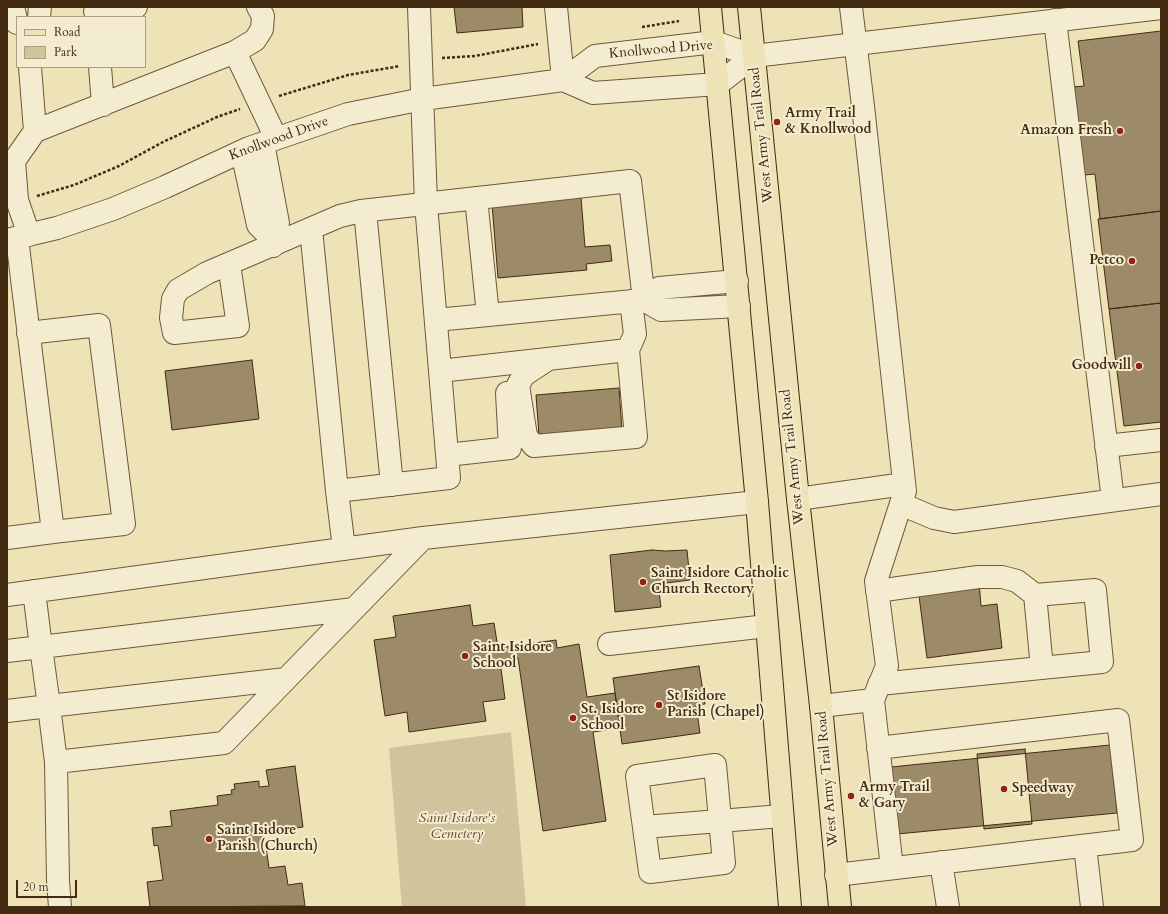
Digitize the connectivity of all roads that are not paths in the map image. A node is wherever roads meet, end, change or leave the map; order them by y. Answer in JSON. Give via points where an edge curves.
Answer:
{"nodes":[{"id":1,"x":14,"y":7,"type":"edge"},
{"id":2,"x":136,"y":7,"type":"edge"},
{"id":3,"x":258,"y":7,"type":"edge"},
{"id":4,"x":420,"y":7,"type":"edge"},
{"id":5,"x":556,"y":7,"type":"edge"},
{"id":6,"x":710,"y":7,"type":"edge"},
{"id":7,"x":749,"y":7,"type":"edge"},
{"id":8,"x":851,"y":7,"type":"edge"},
{"id":9,"x":1161,"y":8,"type":"edge"},
{"id":10,"x":95,"y":12,"type":"edge"},
{"id":11,"x":1064,"y":16,"type":"edge"},
{"id":12,"x":16,"y":17,"type":"edge"},
{"id":13,"x":714,"y":42,"type":"junction"},
{"id":14,"x":855,"y":44,"type":"junction"},
{"id":15,"x":235,"y":52,"type":"junction"},
{"id":16,"x":754,"y":56,"type":"junction"},
{"id":17,"x":30,"y":68,"type":"edge"},
{"id":18,"x":100,"y":68,"type":"edge"},
{"id":19,"x":563,"y":80,"type":"junction"},
{"id":20,"x":718,"y":84,"type":"junction"},
{"id":21,"x":423,"y":99,"type":"junction"},
{"id":22,"x":103,"y":105,"type":"junction"},
{"id":23,"x":35,"y":131,"type":"junction"},
{"id":24,"x":269,"y":140,"type":"junction"},
{"id":25,"x":15,"y":150,"type":"edge"},
{"id":26,"x":242,"y":152,"type":"junction"},
{"id":27,"x":476,"y":198,"type":"junction"},
{"id":28,"x":426,"y":204,"type":"junction"},
{"id":29,"x":365,"y":211,"type":"junction"},
{"id":30,"x":311,"y":229,"type":"junction"},
{"id":31,"x":18,"y":238,"type":"edge"},
{"id":32,"x":272,"y":241,"type":"junction"},
{"id":33,"x":229,"y":264,"type":"dead end"},
{"id":34,"x":737,"y":281,"type":"junction"},
{"id":35,"x":637,"y":301,"type":"junction"},
{"id":36,"x":739,"y":306,"type":"junction"},
{"id":37,"x":488,"y":315,"type":"junction"},
{"id":38,"x":436,"y":320,"type":"junction"},
{"id":39,"x":28,"y":333,"type":"junction"},
{"id":40,"x":628,"y":350,"type":"junction"},
{"id":41,"x":547,"y":360,"type":"junction"},
{"id":42,"x":505,"y":364,"type":"junction"},
{"id":43,"x":440,"y":371,"type":"junction"},
{"id":44,"x":1161,"y":440,"type":"edge"},
{"id":45,"x":1106,"y":446,"type":"junction"},
{"id":46,"x":448,"y":455,"type":"junction"},
{"id":47,"x":392,"y":485,"type":"junction"},
{"id":48,"x":336,"y":491,"type":"junction"},
{"id":49,"x":902,"y":494,"type":"junction"},
{"id":50,"x":1161,"y":494,"type":"edge"},
{"id":51,"x":798,"y":499,"type":"junction"},
{"id":52,"x":1113,"y":500,"type":"junction"},
{"id":53,"x":757,"y":502,"type":"junction"},
{"id":54,"x":53,"y":532,"type":"junction"},
{"id":55,"x":7,"y":538,"type":"edge"},
{"id":56,"x":423,"y":538,"type":"junction"},
{"id":57,"x":344,"y":549,"type":"junction"},
{"id":58,"x":34,"y":591,"type":"junction"},
{"id":59,"x":877,"y":591,"type":"junction"},
{"id":60,"x":7,"y":594,"type":"edge"},
{"id":61,"x":1034,"y":595,"type":"junction"},
{"id":62,"x":354,"y":609,"type":"junction"},
{"id":63,"x":767,"y":626,"type":"junction"},
{"id":64,"x":608,"y":644,"type":"dead end"},
{"id":65,"x":41,"y":647,"type":"junction"},
{"id":66,"x":7,"y":651,"type":"edge"},
{"id":67,"x":1042,"y":668,"type":"junction"},
{"id":68,"x":286,"y":679,"type":"junction"},
{"id":69,"x":876,"y":692,"type":"junction"},
{"id":70,"x":49,"y":706,"type":"junction"},
{"id":71,"x":821,"y":706,"type":"junction"},
{"id":72,"x":7,"y":710,"type":"edge"},
{"id":73,"x":878,"y":748,"type":"junction"},
{"id":74,"x":56,"y":762,"type":"junction"},
{"id":75,"x":782,"y":816,"type":"junction"},
{"id":76,"x":720,"y":820,"type":"junction"},
{"id":77,"x":644,"y":827,"type":"junction"},
{"id":78,"x":1086,"y":846,"type":"junction"},
{"id":79,"x":940,"y":862,"type":"junction"},
{"id":80,"x":892,"y":868,"type":"junction"},
{"id":81,"x":836,"y":875,"type":"junction"},
{"id":82,"x":60,"y":907,"type":"edge"},
{"id":83,"x":790,"y":907,"type":"edge"},
{"id":84,"x":840,"y":907,"type":"edge"},
{"id":85,"x":948,"y":907,"type":"edge"},
{"id":86,"x":1092,"y":907,"type":"edge"}],
"edges":[{"from":1,"to":12,"type":"street"},
{"from":2,"to":10,"type":"street"},
{"from":3,"to":15,"type":"street","via":[[263,16],[262,29],[255,40]]},
{"from":4,"to":21,"type":"street"},
{"from":5,"to":19,"type":"street"},
{"from":6,"to":13,"type":"main road"},
{"from":7,"to":16,"type":"main road","name":"West Army Trail Road"},
{"from":8,"to":14,"type":"street"},
{"from":9,"to":11,"type":"street"},
{"from":11,"to":14,"type":"street"},
{"from":11,"to":45,"type":"street"},
{"from":13,"to":16,"type":"street","name":"Knollwood Drive"},
{"from":13,"to":19,"type":"street","name":"Knollwood Drive","via":[[595,56]]},
{"from":13,"to":20,"type":"main road"},
{"from":14,"to":16,"type":"street"},
{"from":14,"to":49,"type":"street"},
{"from":15,"to":22,"type":"street"},
{"from":15,"to":24,"type":"street"},
{"from":16,"to":20,"type":"street"},
{"from":16,"to":51,"type":"main road","name":"West Army Trail Road"},
{"from":17,"to":23,"type":"street"},
{"from":18,"to":22,"type":"street"},
{"from":19,"to":20,"type":"street","via":[[593,93]]},
{"from":19,"to":21,"type":"street","name":"Knollwood Drive"},
{"from":20,"to":34,"type":"main road"},
{"from":21,"to":24,"type":"street","name":"Knollwood Drive","via":[[348,114]]},
{"from":21,"to":28,"type":"street"},
{"from":22,"to":23,"type":"street"},
{"from":23,"to":25,"type":"street"},
{"from":24,"to":26,"type":"street","name":"Knollwood Drive"},
{"from":24,"to":32,"type":"street","via":[[278,223]]},
{"from":25,"to":31,"type":"street"},
{"from":26,"to":31,"type":"street","name":"Knollwood Drive","via":[[114,209]]},
{"from":26,"to":32,"type":"street","via":[[258,225]]},
{"from":27,"to":28,"type":"street"},
{"from":27,"to":35,"type":"street","via":[[630,181]]},
{"from":27,"to":37,"type":"street"},
{"from":28,"to":29,"type":"street"},
{"from":28,"to":38,"type":"street"},
{"from":29,"to":30,"type":"street","via":[[340,216]]},
{"from":29,"to":47,"type":"street"},
{"from":30,"to":32,"type":"street"},
{"from":30,"to":48,"type":"street"},
{"from":31,"to":39,"type":"street"},
{"from":32,"to":33,"type":"street"},
{"from":34,"to":35,"type":"street","via":[[659,288]]},
{"from":34,"to":36,"type":"main road"},
{"from":35,"to":36,"type":"street","via":[[661,310]]},
{"from":35,"to":37,"type":"street"},
{"from":35,"to":40,"type":"street","via":[[635,334]]},
{"from":36,"to":53,"type":"main road"},
{"from":37,"to":38,"type":"street"},
{"from":38,"to":43,"type":"street"},
{"from":39,"to":54,"type":"street"},
{"from":39,"to":54,"type":"street","via":[[99,324],[104,363],[124,524]]},
{"from":40,"to":41,"type":"street"},
{"from":40,"to":41,"type":"street","via":[[636,437],[534,446],[526,436],[518,385],[524,375]]},
{"from":41,"to":42,"type":"street"},
{"from":42,"to":43,"type":"street"},
{"from":42,"to":46,"type":"street","via":[[510,448]]},
{"from":43,"to":46,"type":"street"},
{"from":44,"to":45,"type":"street"},
{"from":45,"to":52,"type":"street"},
{"from":46,"to":47,"type":"street","via":[[449,478]]},
{"from":47,"to":48,"type":"street"},
{"from":48,"to":57,"type":"street"},
{"from":49,"to":51,"type":"street"},
{"from":49,"to":52,"type":"street","via":[[934,518],[954,522]]},
{"from":49,"to":59,"type":"street","via":[[876,581]]},
{"from":50,"to":52,"type":"street"},
{"from":51,"to":71,"type":"main road","name":"West Army Trail Road"},
{"from":53,"to":56,"type":"street"},
{"from":53,"to":63,"type":"main road"},
{"from":54,"to":55,"type":"street"},
{"from":56,"to":57,"type":"street"},
{"from":56,"to":62,"type":"street"},
{"from":57,"to":58,"type":"street"},
{"from":58,"to":60,"type":"street"},
{"from":58,"to":65,"type":"street"},
{"from":59,"to":61,"type":"street","via":[[978,577],[1002,577],[1017,581]]},
{"from":59,"to":69,"type":"street","via":[[887,666]]},
{"from":61,"to":67,"type":"street"},
{"from":61,"to":67,"type":"street","via":[[1095,590],[1102,662]]},
{"from":62,"to":65,"type":"street"},
{"from":62,"to":68,"type":"street"},
{"from":63,"to":64,"type":"street"},
{"from":63,"to":75,"type":"main road"},
{"from":65,"to":66,"type":"street"},
{"from":65,"to":70,"type":"street"},
{"from":67,"to":69,"type":"street"},
{"from":68,"to":70,"type":"street"},
{"from":68,"to":74,"type":"street","via":[[224,743]]},
{"from":69,"to":71,"type":"street"},
{"from":69,"to":73,"type":"street"},
{"from":70,"to":72,"type":"street"},
{"from":70,"to":74,"type":"street"},
{"from":71,"to":81,"type":"main road","name":"West Army Trail Road"},
{"from":73,"to":78,"type":"street","via":[[1118,720],[1132,840]]},
{"from":73,"to":80,"type":"street"},
{"from":74,"to":82,"type":"street"},
{"from":75,"to":76,"type":"street"},
{"from":75,"to":83,"type":"main road"},
{"from":76,"to":77,"type":"street"},
{"from":76,"to":77,"type":"street","via":[[724,862],[650,872]]},
{"from":76,"to":77,"type":"street","via":[[715,765],[637,776]]},
{"from":78,"to":79,"type":"street"},
{"from":78,"to":86,"type":"street"},
{"from":79,"to":80,"type":"street"},
{"from":79,"to":85,"type":"street"},
{"from":80,"to":81,"type":"street"},
{"from":81,"to":84,"type":"main road","name":"West Army Trail Road"}]}
